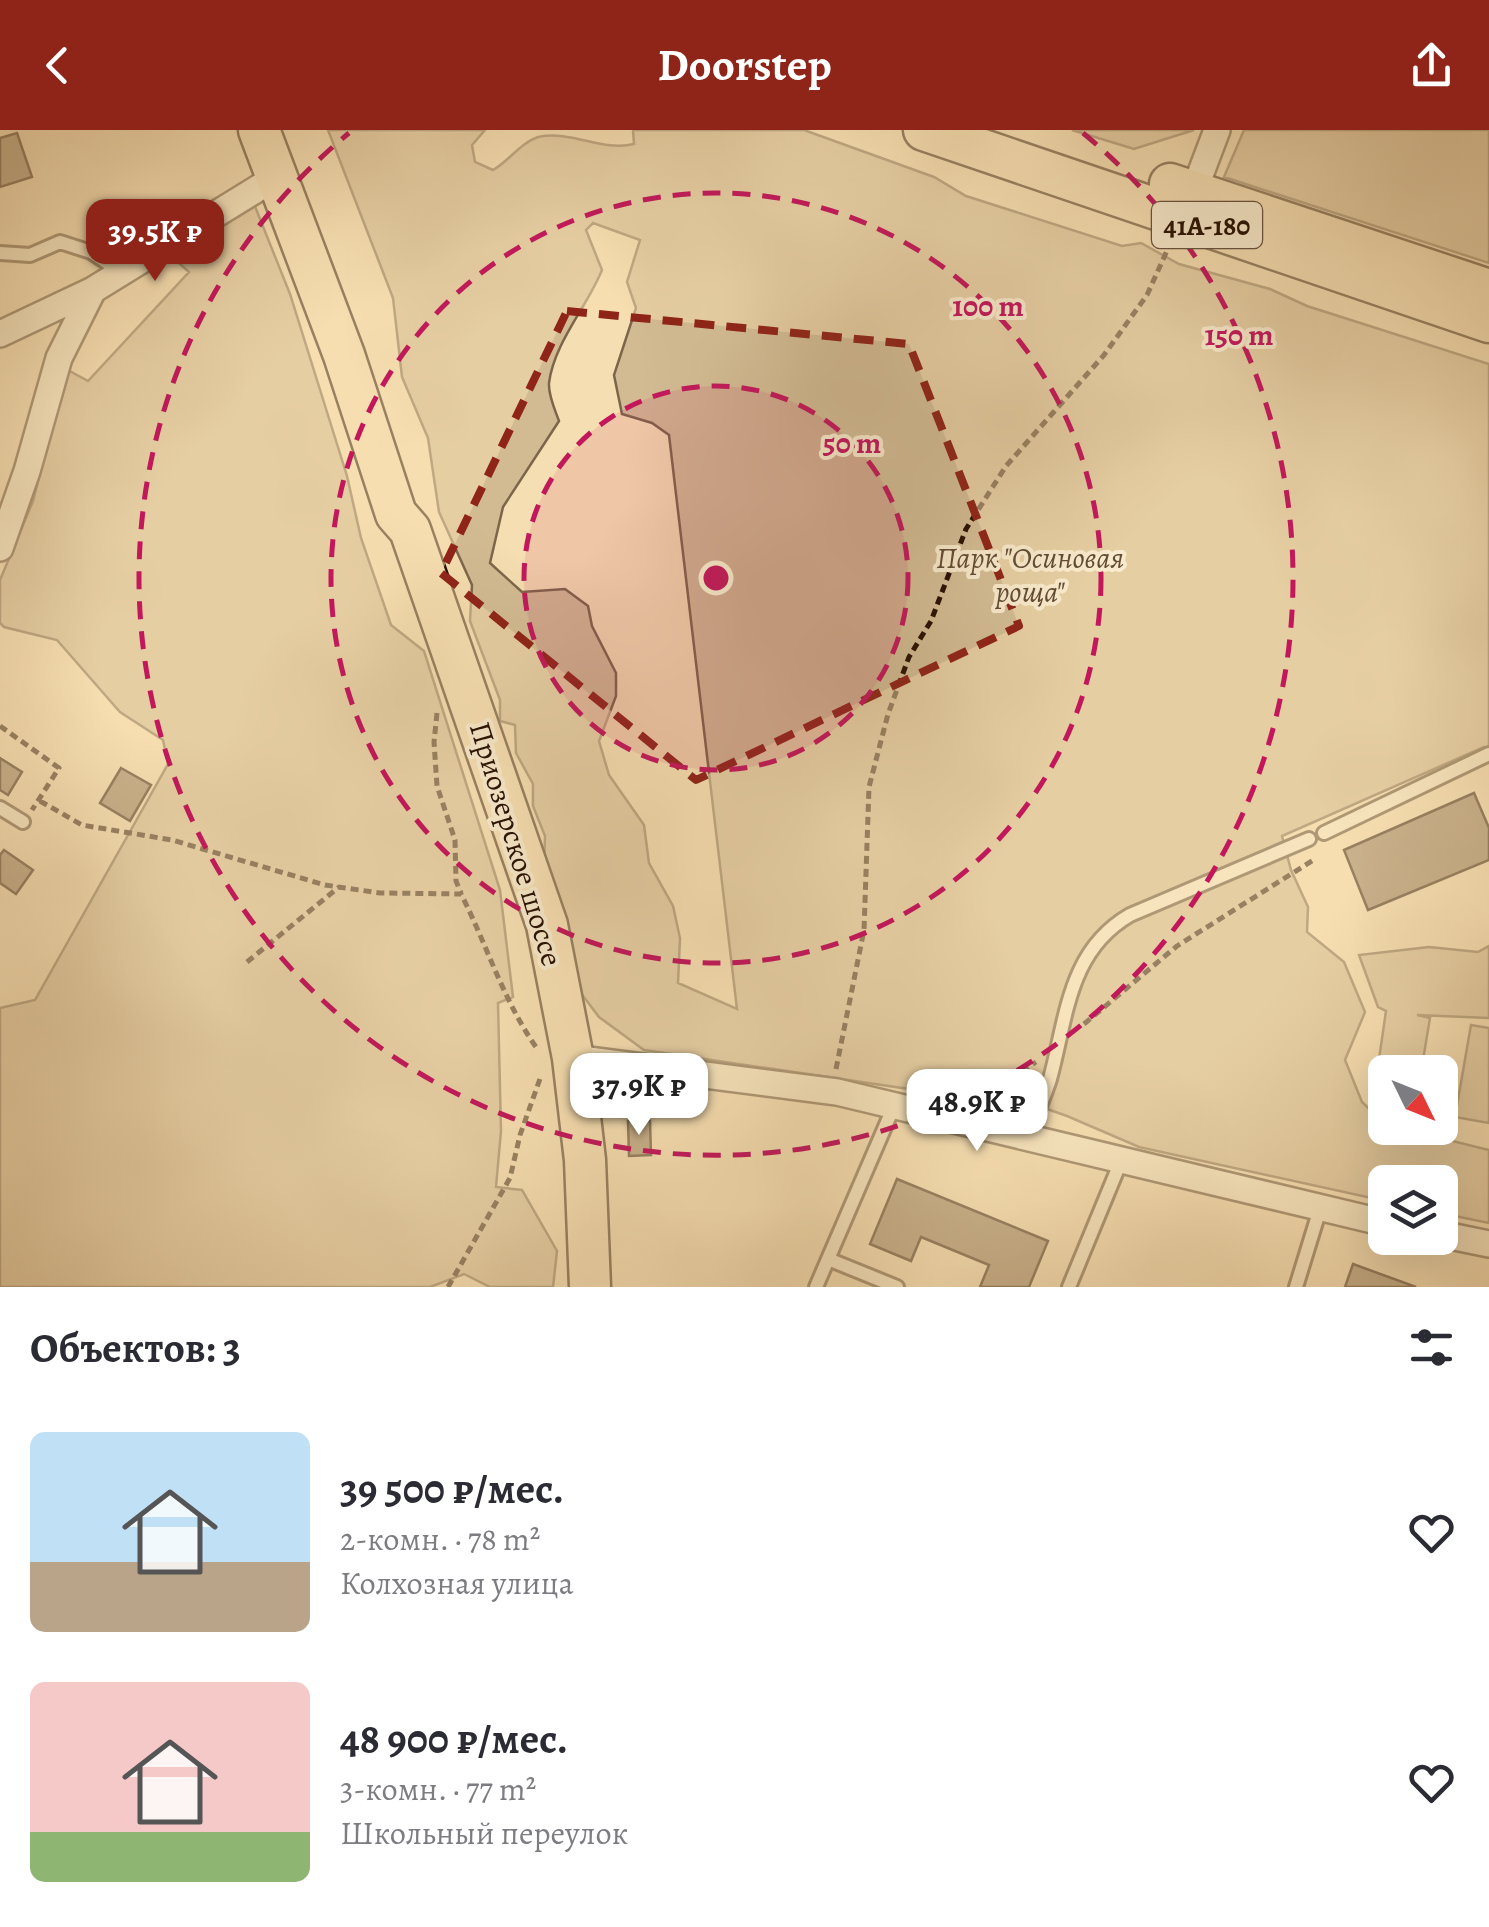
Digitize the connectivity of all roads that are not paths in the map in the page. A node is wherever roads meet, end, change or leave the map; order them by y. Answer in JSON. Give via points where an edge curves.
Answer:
{"nodes":[{"id":1,"x":260,"y":130,"type":"edge"},
{"id":2,"x":282,"y":130,"type":"edge"},
{"id":3,"x":924,"y":130,"type":"edge"},
{"id":4,"x":1010,"y":130,"type":"edge"},
{"id":5,"x":1217,"y":130,"type":"edge"},
{"id":6,"x":278,"y":176,"type":"junction"},
{"id":7,"x":1194,"y":192,"type":"junction"},
{"id":8,"x":0,"y":253,"type":"edge"},
{"id":9,"x":121,"y":272,"type":"junction"},
{"id":10,"x":93,"y":290,"type":"junction"},
{"id":11,"x":1489,"y":290,"type":"edge"},
{"id":12,"x":1489,"y":322,"type":"edge"},
{"id":13,"x":0,"y":334,"type":"edge"},
{"id":14,"x":410,"y":530,"type":"junction"},
{"id":15,"x":0,"y":548,"type":"edge"},
{"id":16,"x":1486,"y":761,"type":"edge"},
{"id":17,"x":0,"y":808,"type":"edge"},
{"id":18,"x":23,"y":822,"type":"dead end"},
{"id":19,"x":1324,"y":834,"type":"dead end"},
{"id":20,"x":1310,"y":839,"type":"dead end"},
{"id":21,"x":574,"y":1058,"type":"junction"},
{"id":22,"x":894,"y":1106,"type":"junction"},
{"id":23,"x":1028,"y":1138,"type":"junction"},
{"id":24,"x":1121,"y":1161,"type":"junction"},
{"id":25,"x":1320,"y":1209,"type":"junction"},
{"id":26,"x":1368,"y":1219,"type":"edge"},
{"id":27,"x":1458,"y":1238,"type":"edge"},
{"id":28,"x":1489,"y":1244,"type":"edge"},
{"id":29,"x":828,"y":1259,"type":"junction"},
{"id":30,"x":590,"y":1287,"type":"edge"},
{"id":31,"x":816,"y":1287,"type":"edge"},
{"id":32,"x":896,"y":1287,"type":"edge"},
{"id":33,"x":1069,"y":1287,"type":"edge"},
{"id":34,"x":1296,"y":1287,"type":"edge"}],
"edges":[{"from":1,"to":6,"type":"main road","name":"Приозерское шоссе"},
{"from":2,"to":14,"type":"main road","name":"Приозерское шоссе","via":[[361,344],[412,506]]},
{"from":3,"to":12,"type":"main road","number":"41А-180"},
{"from":4,"to":7,"type":"main road","number":"41А-180"},
{"from":5,"to":7,"type":"street"},
{"from":6,"to":9,"type":"street"},
{"from":6,"to":14,"type":"main road","name":"Приозерское шоссе","via":[[396,514]]},
{"from":7,"to":11,"type":"main road","number":"41А-180"},
{"from":8,"to":9,"type":"lane","via":[[30,255],[60,242]]},
{"from":9,"to":10,"type":"street"},
{"from":10,"to":13,"type":"street"},
{"from":10,"to":15,"type":"street","via":[[59,358]]},
{"from":14,"to":21,"type":"main road","name":"Приозерское шоссе","via":[[547,925]]},
{"from":16,"to":19,"type":"lane"},
{"from":17,"to":18,"type":"lane"},
{"from":20,"to":23,"type":"lane","via":[[1110,926],[1075,976]]},
{"from":21,"to":22,"type":"street","via":[[837,1092]]},
{"from":21,"to":30,"type":"main road","name":"Приозерское шоссе"},
{"from":22,"to":23,"type":"street"},
{"from":22,"to":29,"type":"lane"},
{"from":23,"to":24,"type":"street"},
{"from":24,"to":25,"type":"street"},
{"from":24,"to":33,"type":"lane"},
{"from":25,"to":26,"type":"street"},
{"from":25,"to":34,"type":"lane"},
{"from":27,"to":28,"type":"street"},
{"from":29,"to":31,"type":"lane"},
{"from":29,"to":32,"type":"lane"}]}
